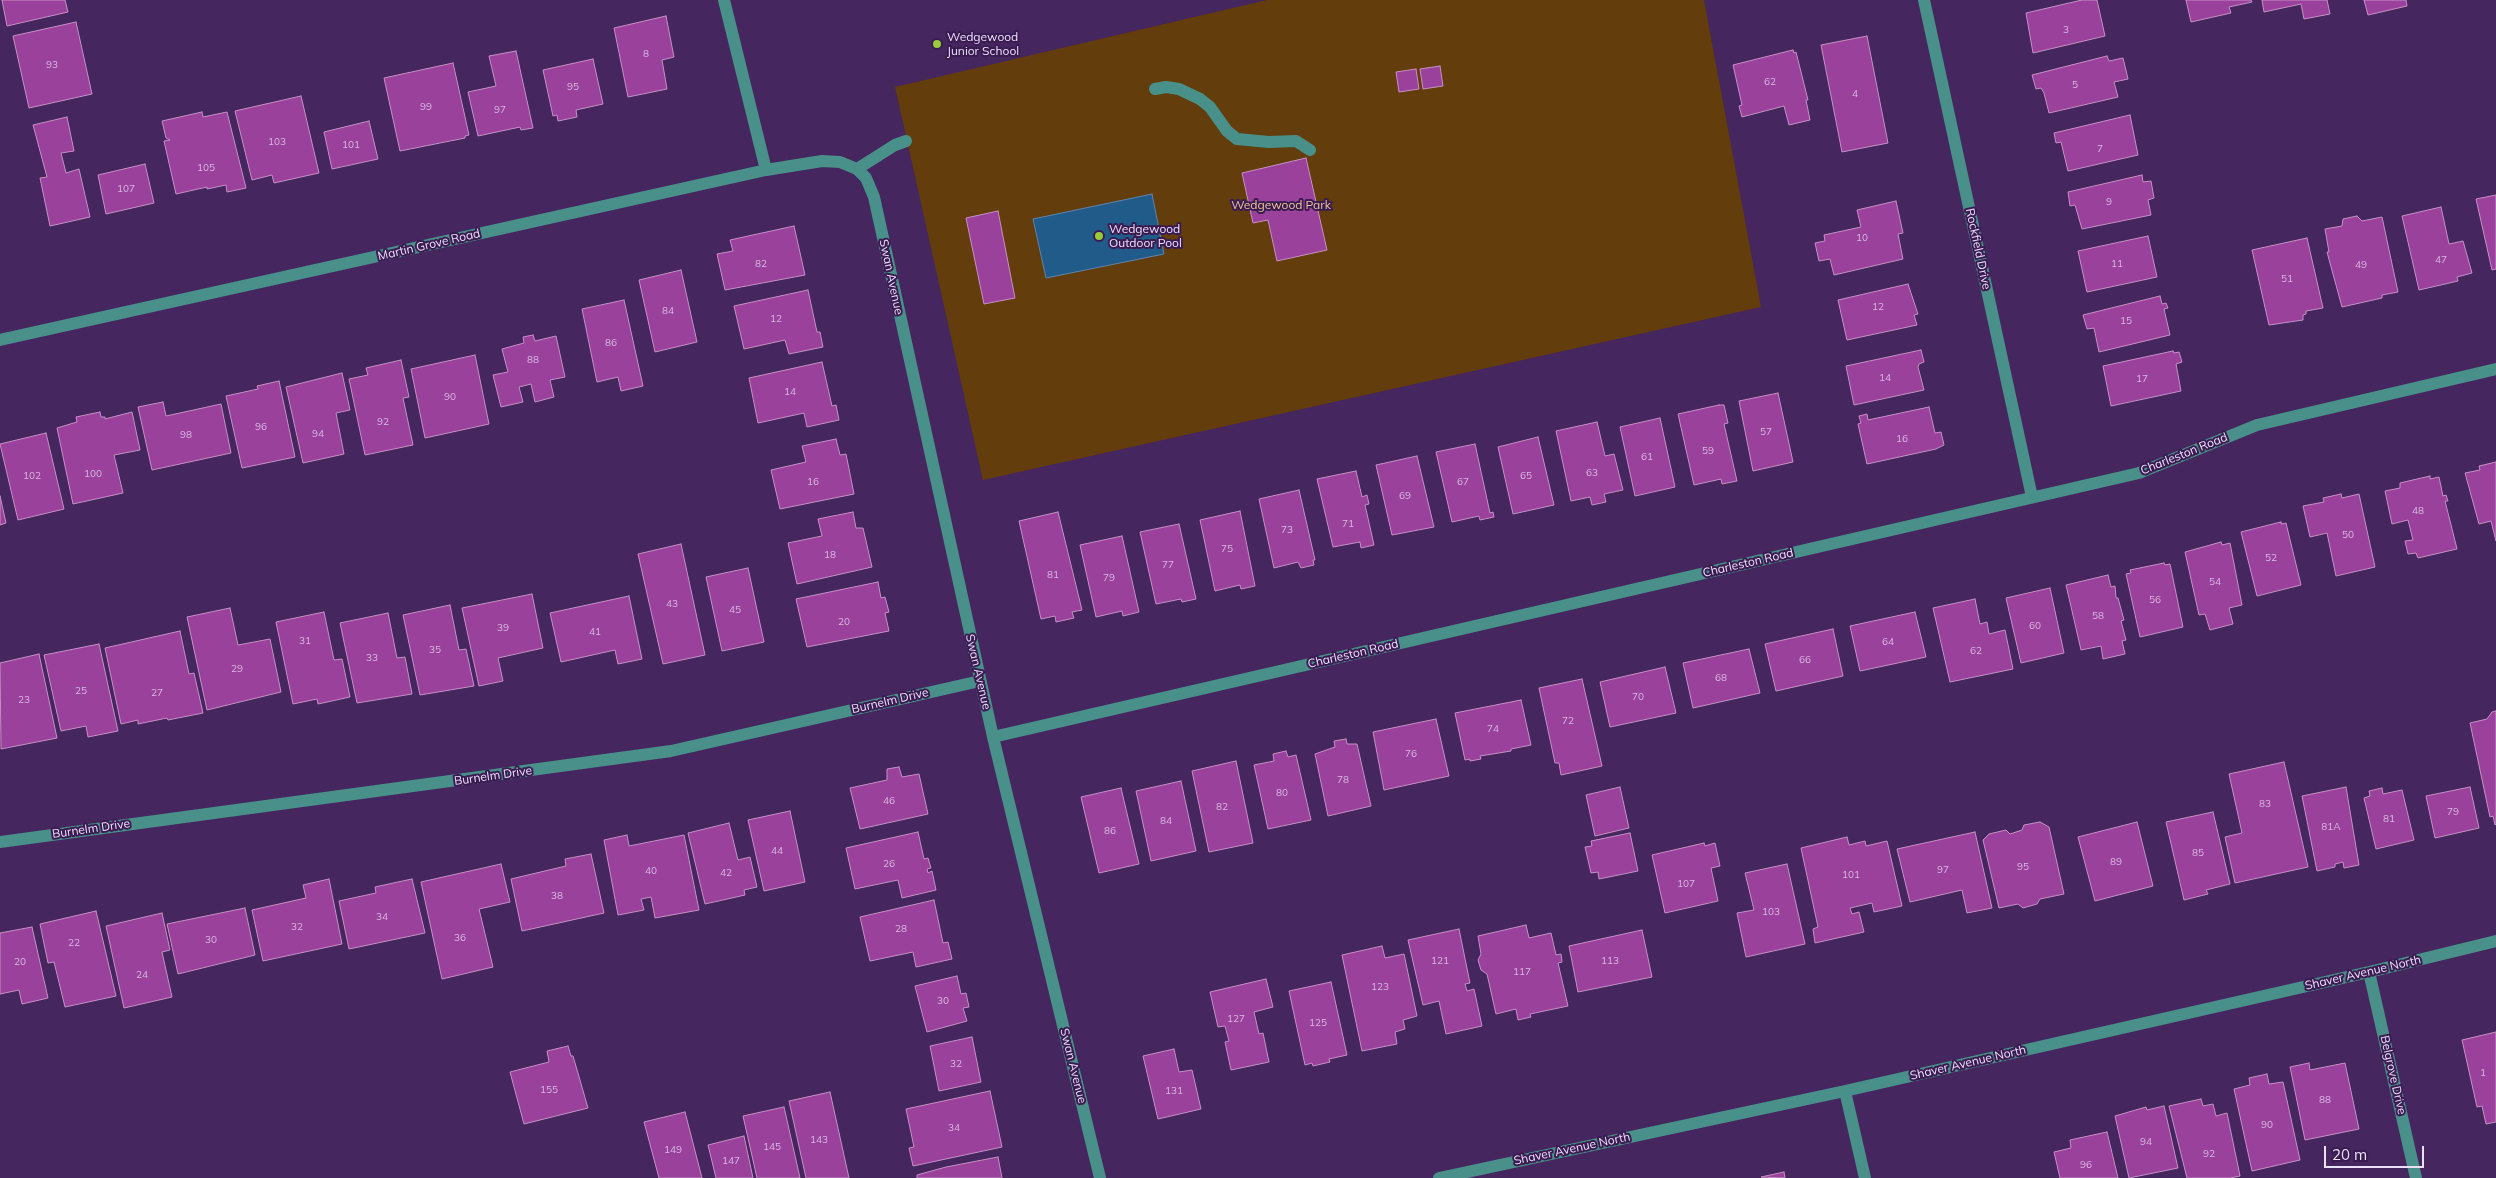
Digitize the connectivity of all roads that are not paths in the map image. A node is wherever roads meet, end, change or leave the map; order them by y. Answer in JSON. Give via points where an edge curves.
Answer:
{"nodes":[{"id":1,"x":724,"y":0,"type":"edge"},
{"id":2,"x":1924,"y":0,"type":"edge"},
{"id":3,"x":1155,"y":88,"type":"dead end"},
{"id":4,"x":906,"y":141,"type":"dead end"},
{"id":5,"x":1310,"y":150,"type":"dead end"},
{"id":6,"x":857,"y":169,"type":"junction"},
{"id":7,"x":766,"y":170,"type":"junction"},
{"id":8,"x":0,"y":340,"type":"edge"},
{"id":9,"x":2496,"y":369,"type":"edge"},
{"id":10,"x":2032,"y":497,"type":"junction"},
{"id":11,"x":980,"y":681,"type":"junction"},
{"id":12,"x":993,"y":737,"type":"junction"},
{"id":13,"x":0,"y":842,"type":"edge"},
{"id":14,"x":2496,"y":941,"type":"edge"},
{"id":15,"x":2369,"y":972,"type":"junction"},
{"id":16,"x":1845,"y":1091,"type":"junction"},
{"id":17,"x":1100,"y":1178,"type":"edge"},
{"id":18,"x":1438,"y":1178,"type":"edge"},
{"id":19,"x":1865,"y":1178,"type":"edge"},
{"id":20,"x":2416,"y":1178,"type":"edge"}],
"edges":[{"from":1,"to":7,"type":"street"},
{"from":2,"to":10,"type":"street","name":"Rockfield Drive"},
{"from":3,"to":5,"type":"street","via":[[1179,89],[1200,99],[1237,139],[1296,141]]},
{"from":4,"to":6,"type":"street"},
{"from":6,"to":7,"type":"street","name":"Martin Grove Road","via":[[840,162],[822,161]]},
{"from":6,"to":11,"type":"street","name":"Swan Avenue","via":[[866,178],[874,197]]},
{"from":7,"to":8,"type":"street","name":"Martin Grove Road"},
{"from":9,"to":10,"type":"street","name":"Charleston Road","via":[[2274,420],[2139,473]]},
{"from":10,"to":12,"type":"street","name":"Charleston Road"},
{"from":11,"to":12,"type":"street","name":"Swan Avenue"},
{"from":11,"to":13,"type":"street","name":"Burnelm Drive","via":[[671,751]]},
{"from":12,"to":17,"type":"street","name":"Swan Avenue"},
{"from":14,"to":15,"type":"street","name":"Shaver Avenue North"},
{"from":15,"to":16,"type":"street","name":"Shaver Avenue North"},
{"from":15,"to":20,"type":"street","name":"Belgrove Drive"},
{"from":16,"to":18,"type":"street","name":"Shaver Avenue North"},
{"from":16,"to":19,"type":"street"}]}
